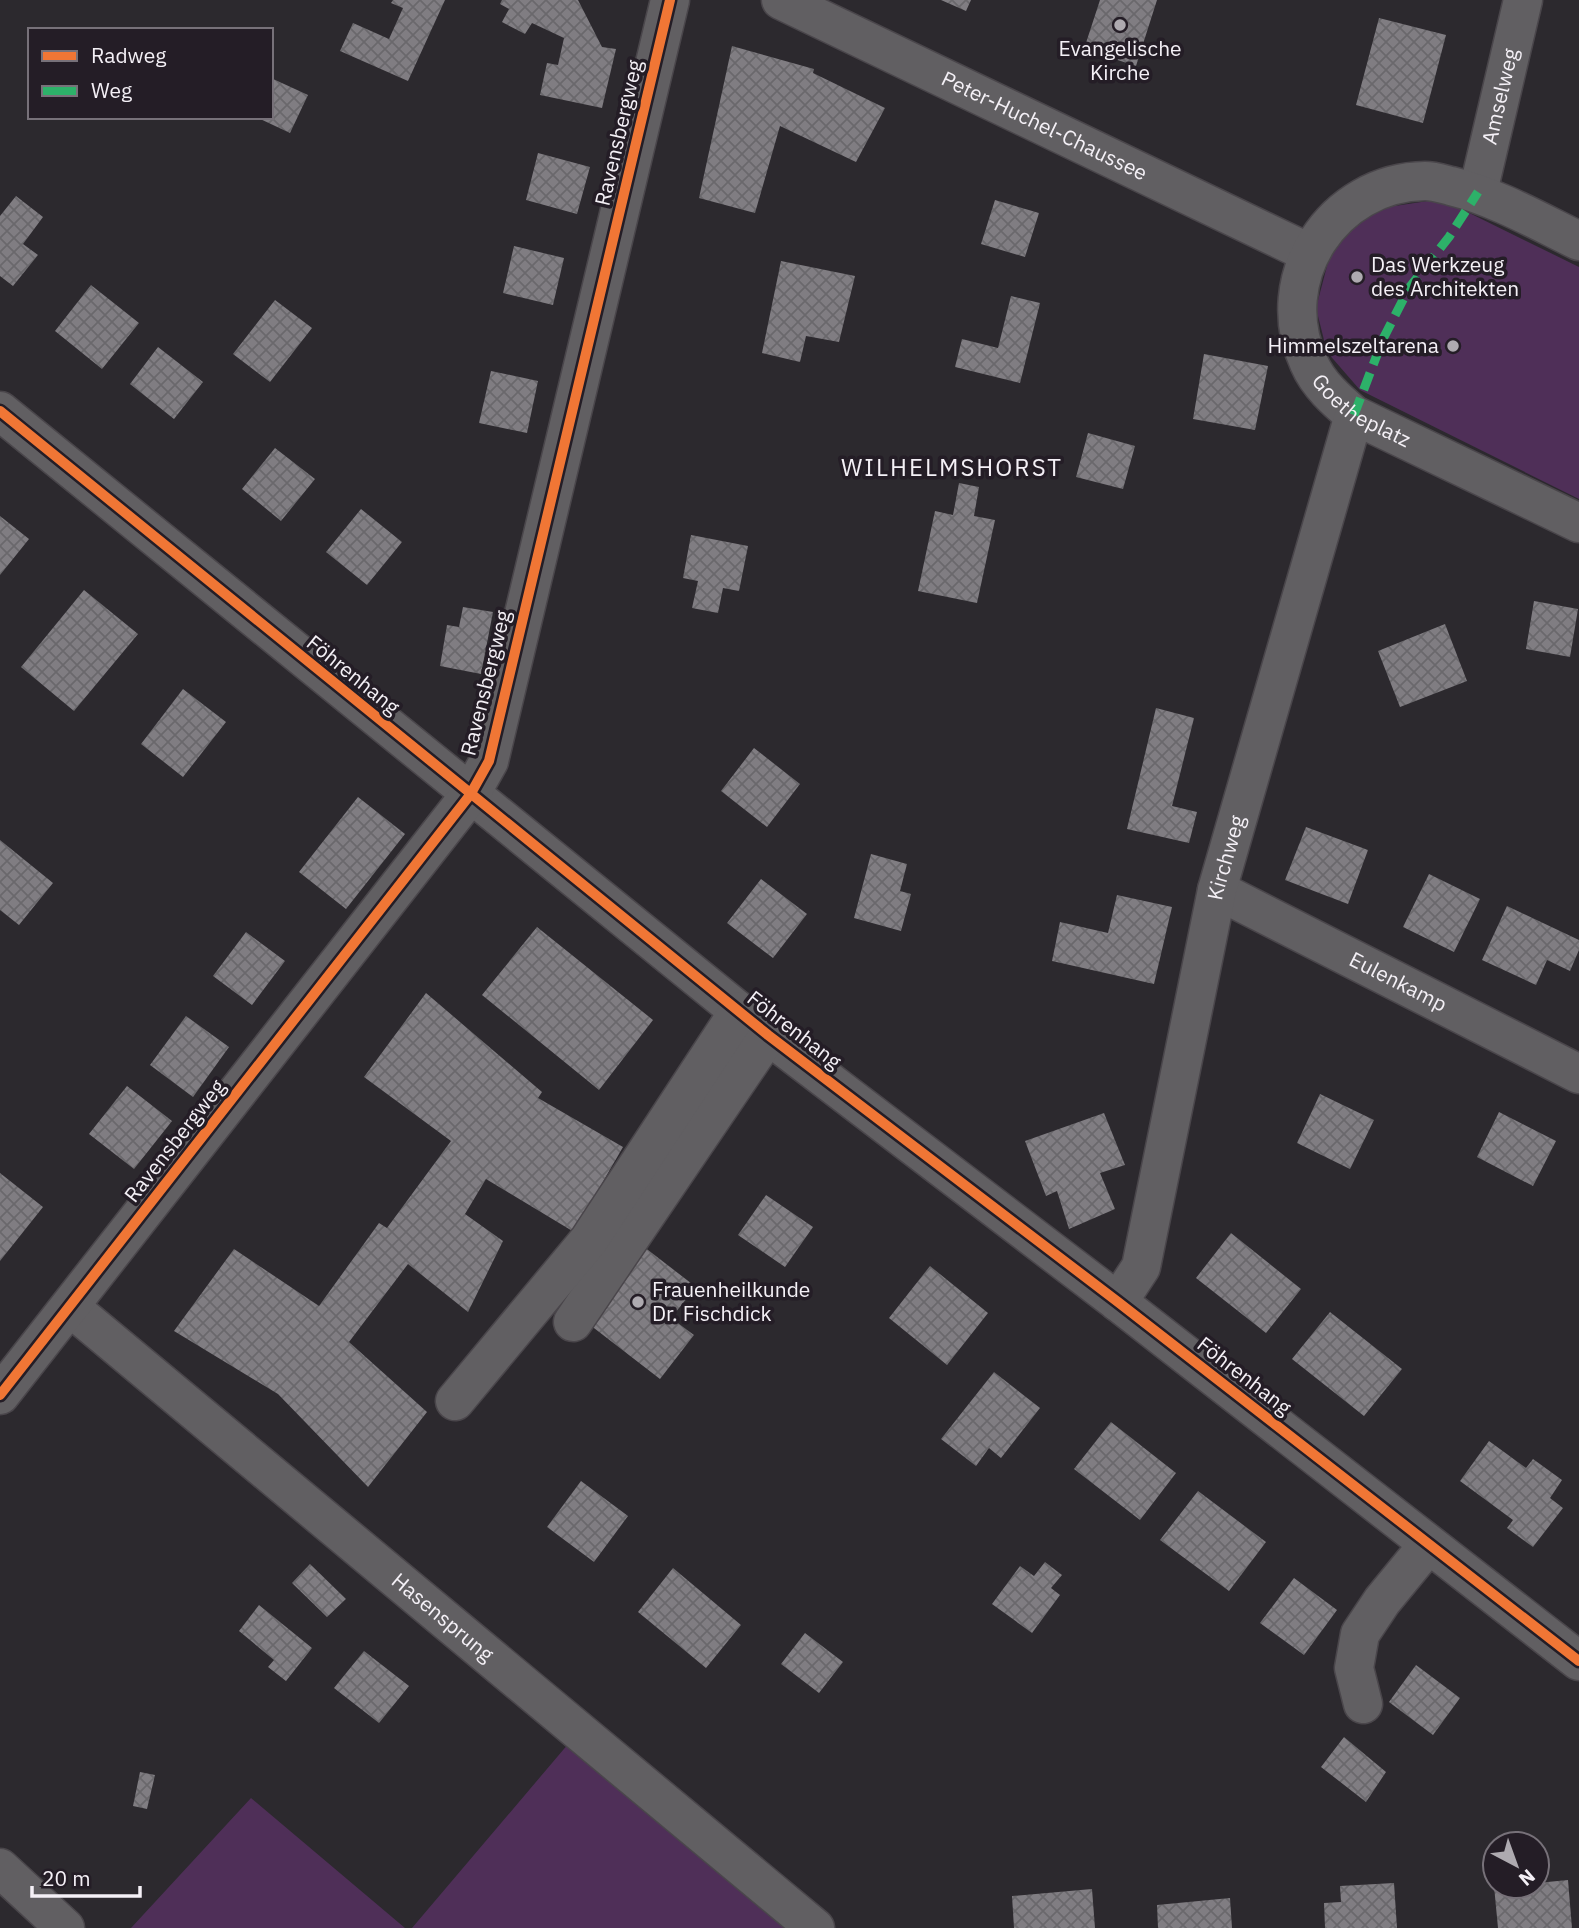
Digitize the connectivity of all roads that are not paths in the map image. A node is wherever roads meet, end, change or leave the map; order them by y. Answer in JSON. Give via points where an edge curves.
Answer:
{"nodes":[{"id":1,"x":670,"y":0,"type":"edge"},
{"id":2,"x":781,"y":0,"type":"edge"},
{"id":3,"x":1522,"y":0,"type":"edge"},
{"id":4,"x":1478,"y":192,"type":"junction"},
{"id":5,"x":1579,"y":241,"type":"edge"},
{"id":6,"x":1309,"y":253,"type":"junction"},
{"id":7,"x":0,"y":411,"type":"edge"},
{"id":8,"x":1354,"y":415,"type":"junction"},
{"id":9,"x":1579,"y":523,"type":"edge"},
{"id":10,"x":470,"y":795,"type":"junction"},
{"id":11,"x":1217,"y":890,"type":"junction"},
{"id":12,"x":739,"y":1011,"type":"junction"},
{"id":13,"x":768,"y":1035,"type":"junction"},
{"id":14,"x":1579,"y":1074,"type":"edge"},
{"id":15,"x":1118,"y":1302,"type":"junction"},
{"id":16,"x":70,"y":1307,"type":"junction"},
{"id":17,"x":573,"y":1322,"type":"dead end"},
{"id":18,"x":0,"y":1395,"type":"edge"},
{"id":19,"x":455,"y":1402,"type":"dead end"},
{"id":20,"x":1428,"y":1545,"type":"junction"},
{"id":21,"x":1579,"y":1661,"type":"edge"},
{"id":22,"x":1363,"y":1704,"type":"dead end"},
{"id":23,"x":0,"y":1868,"type":"edge"},
{"id":24,"x":65,"y":1928,"type":"edge"},
{"id":25,"x":815,"y":1928,"type":"edge"}],
"edges":[{"from":1,"to":10,"type":"street","name":"Ravensbergweg","via":[[489,761]]},
{"from":2,"to":6,"type":"street","name":"Peter-Huchel-Chaussee"},
{"from":3,"to":4,"type":"street","name":"Amselweg"},
{"from":4,"to":5,"type":"street","name":"Goetheplatz"},
{"from":4,"to":6,"type":"street","name":"Goetheplatz","via":[[1428,180],[1392,184],[1357,199],[1329,223]]},
{"from":6,"to":8,"type":"street","name":"Goetheplatz","via":[[1298,291],[1298,331],[1309,364],[1329,394]]},
{"from":7,"to":10,"type":"street","name":"Föhrenhang"},
{"from":8,"to":9,"type":"street","name":"Goetheplatz"},
{"from":8,"to":11,"type":"street","name":"Kirchweg"},
{"from":10,"to":12,"type":"street","name":"Föhrenhang"},
{"from":10,"to":16,"type":"street","name":"Ravensbergweg"},
{"from":11,"to":14,"type":"street","name":"Eulenkamp"},
{"from":11,"to":15,"type":"street","name":"Kirchweg","via":[[1141,1267]]},
{"from":12,"to":13,"type":"street","name":"Föhrenhang"},
{"from":12,"to":19,"type":"street","via":[[589,1240]]},
{"from":13,"to":15,"type":"street","name":"Föhrenhang"},
{"from":13,"to":17,"type":"street"},
{"from":15,"to":20,"type":"street","name":"Föhrenhang"},
{"from":16,"to":18,"type":"street","name":"Ravensbergweg"},
{"from":16,"to":25,"type":"street","name":"Hasensprung"},
{"from":20,"to":21,"type":"street","name":"Föhrenhang"},
{"from":20,"to":22,"type":"street","via":[[1360,1634],[1354,1668]]},
{"from":23,"to":24,"type":"street"}]}
